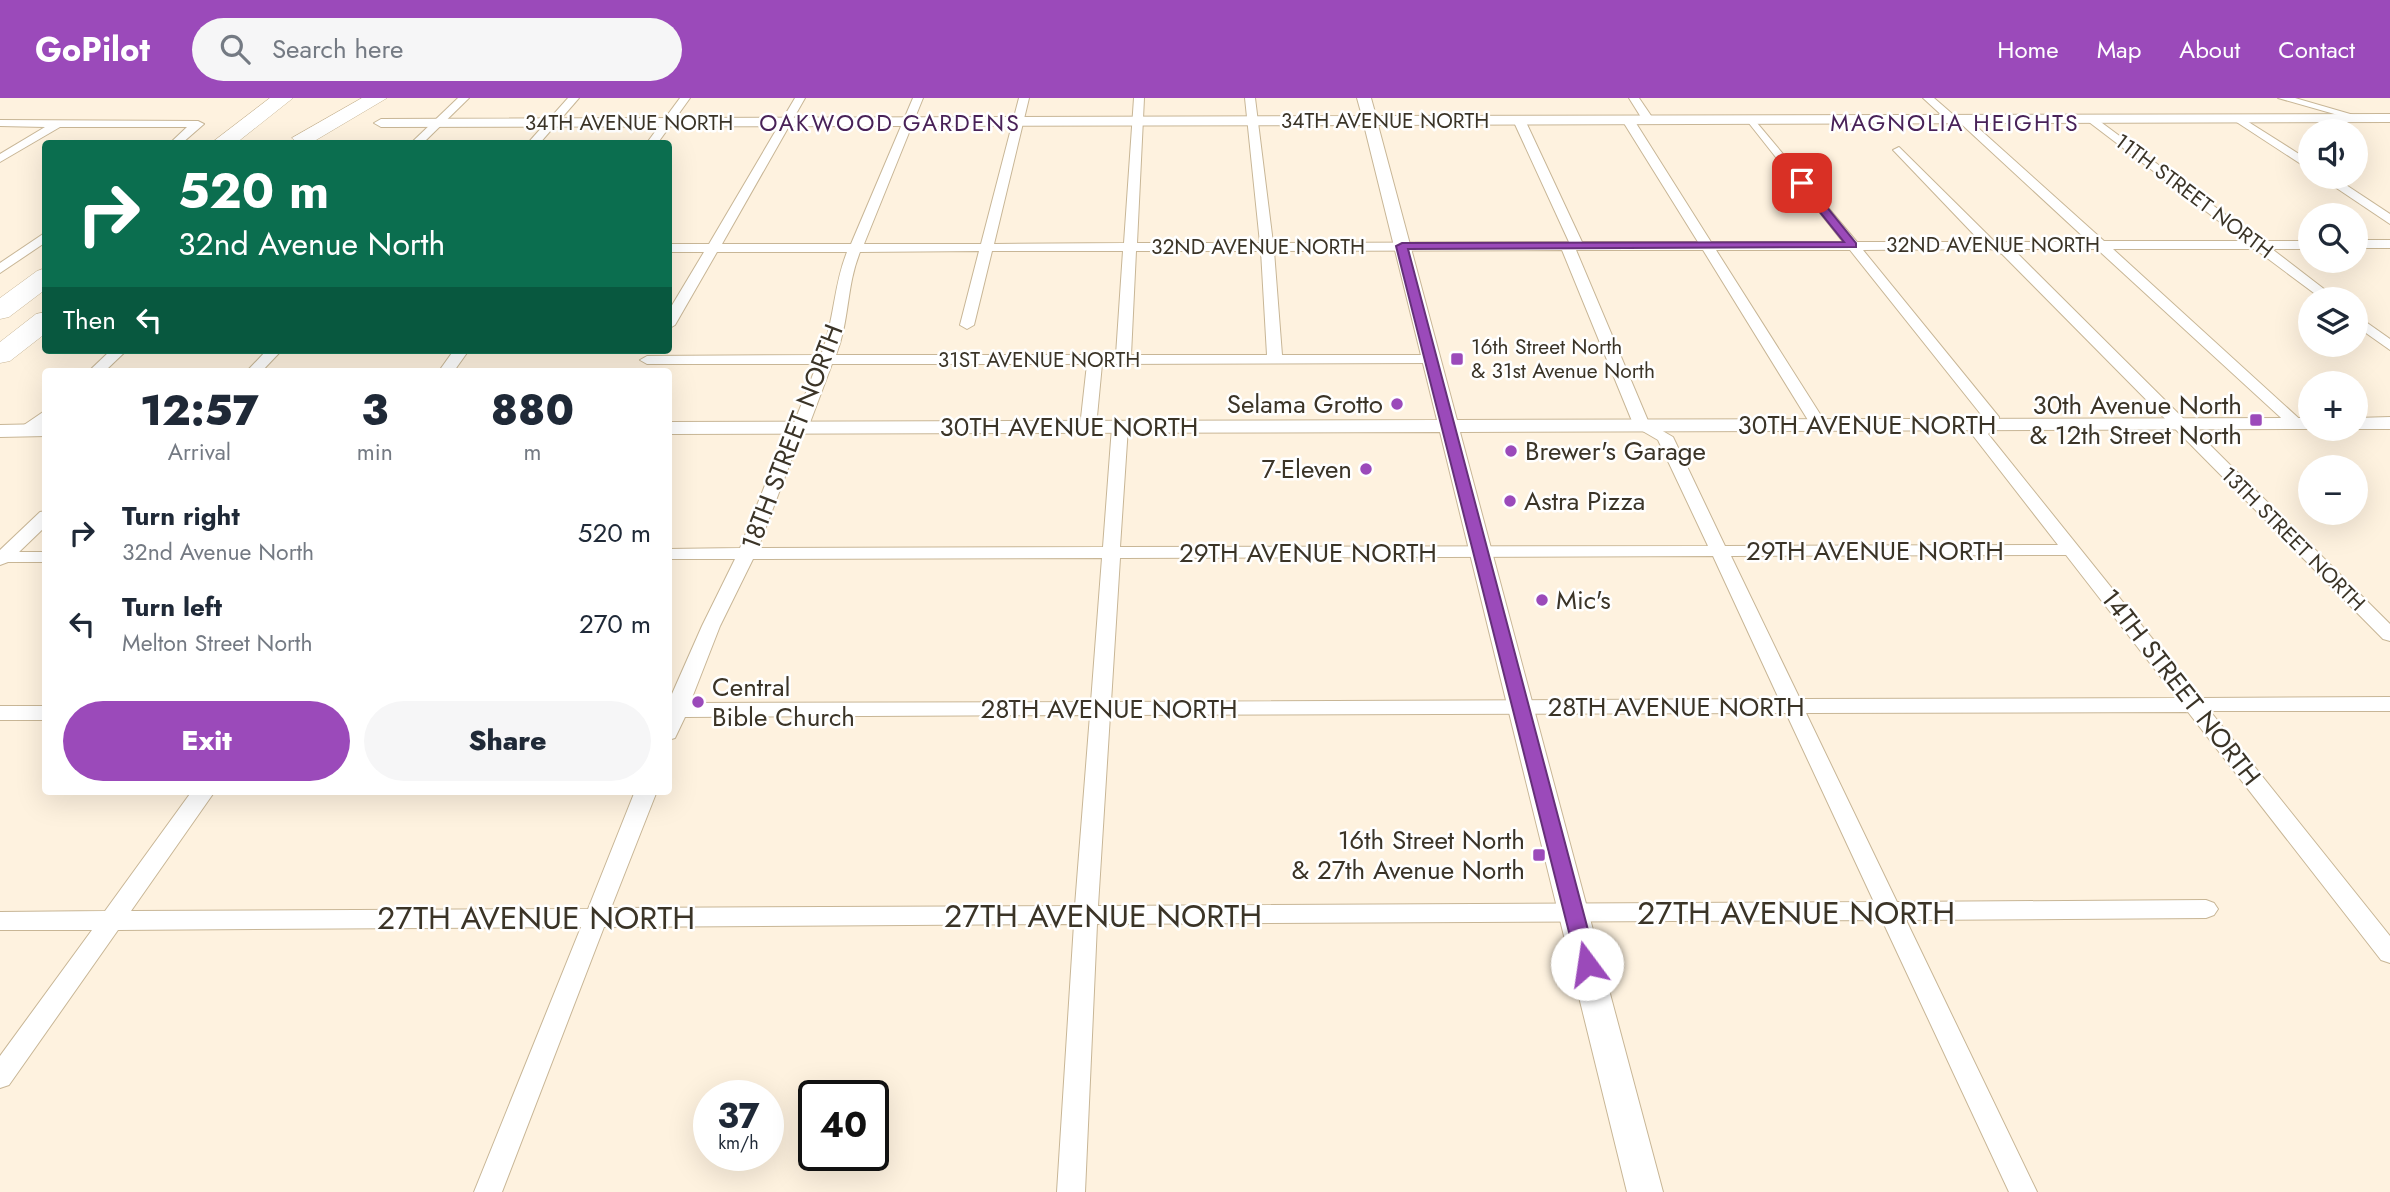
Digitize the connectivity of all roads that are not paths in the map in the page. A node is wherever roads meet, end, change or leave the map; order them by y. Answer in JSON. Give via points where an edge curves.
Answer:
{"nodes":[{"id":1,"x":283,"y":98,"type":"edge"},
{"id":2,"x":365,"y":98,"type":"edge"},
{"id":3,"x":376,"y":98,"type":"edge"},
{"id":4,"x":464,"y":98,"type":"edge"},
{"id":5,"x":574,"y":98,"type":"edge"},
{"id":6,"x":685,"y":98,"type":"edge"},
{"id":7,"x":800,"y":98,"type":"edge"},
{"id":8,"x":918,"y":98,"type":"edge"},
{"id":9,"x":1024,"y":98,"type":"edge"},
{"id":10,"x":1139,"y":98,"type":"edge"},
{"id":11,"x":1250,"y":98,"type":"edge"},
{"id":12,"x":1364,"y":98,"type":"edge"},
{"id":13,"x":1634,"y":98,"type":"edge"},
{"id":14,"x":1928,"y":98,"type":"edge"},
{"id":15,"x":2283,"y":98,"type":"edge"},
{"id":16,"x":2358,"y":118,"type":"junction"},
{"id":17,"x":1957,"y":119,"type":"junction"},
{"id":18,"x":2090,"y":119,"type":"junction"},
{"id":19,"x":2239,"y":119,"type":"junction"},
{"id":20,"x":1519,"y":120,"type":"junction"},
{"id":21,"x":1628,"y":120,"type":"junction"},
{"id":22,"x":1648,"y":120,"type":"junction"},
{"id":23,"x":1752,"y":120,"type":"junction"},
{"id":24,"x":2388,"y":120,"type":"edge"},
{"id":25,"x":1139,"y":121,"type":"junction"},
{"id":26,"x":1253,"y":121,"type":"junction"},
{"id":27,"x":1370,"y":121,"type":"junction"},
{"id":28,"x":667,"y":122,"type":"junction"},
{"id":29,"x":786,"y":122,"type":"junction"},
{"id":30,"x":909,"y":122,"type":"junction"},
{"id":31,"x":1018,"y":122,"type":"junction"},
{"id":32,"x":0,"y":123,"type":"edge"},
{"id":33,"x":58,"y":123,"type":"junction"},
{"id":34,"x":381,"y":123,"type":"dead end"},
{"id":35,"x":438,"y":123,"type":"junction"},
{"id":36,"x":551,"y":123,"type":"junction"},
{"id":37,"x":180,"y":140,"type":"edge"},
{"id":38,"x":226,"y":140,"type":"edge"},
{"id":39,"x":301,"y":140,"type":"edge"},
{"id":40,"x":301,"y":140,"type":"edge"},
{"id":41,"x":419,"y":140,"type":"edge"},
{"id":42,"x":536,"y":140,"type":"edge"},
{"id":43,"x":654,"y":140,"type":"edge"},
{"id":44,"x":1899,"y":150,"type":"dead end"},
{"id":45,"x":2298,"y":158,"type":"edge"},
{"id":46,"x":0,"y":159,"type":"edge"},
{"id":47,"x":2344,"y":189,"type":"edge"},
{"id":48,"x":2390,"y":220,"type":"edge"},
{"id":49,"x":42,"y":239,"type":"edge"},
{"id":50,"x":2368,"y":244,"type":"edge"},
{"id":51,"x":2390,"y":244,"type":"edge"},
{"id":52,"x":1852,"y":245,"type":"junction"},
{"id":53,"x":1991,"y":245,"type":"junction"},
{"id":54,"x":2100,"y":245,"type":"junction"},
{"id":55,"x":2261,"y":245,"type":"junction"},
{"id":56,"x":2298,"y":245,"type":"edge"},
{"id":57,"x":1402,"y":246,"type":"junction"},
{"id":58,"x":1572,"y":246,"type":"junction"},
{"id":59,"x":1706,"y":246,"type":"junction"},
{"id":60,"x":986,"y":247,"type":"junction"},
{"id":61,"x":1132,"y":247,"type":"junction"},
{"id":62,"x":1267,"y":247,"type":"junction"},
{"id":63,"x":672,"y":248,"type":"edge"},
{"id":64,"x":714,"y":248,"type":"junction"},
{"id":65,"x":855,"y":248,"type":"junction"},
{"id":66,"x":0,"y":251,"type":"edge"},
{"id":67,"x":25,"y":251,"type":"junction"},
{"id":68,"x":0,"y":269,"type":"edge"},
{"id":69,"x":42,"y":279,"type":"edge"},
{"id":70,"x":2315,"y":287,"type":"edge"},
{"id":71,"x":0,"y":311,"type":"edge"},
{"id":72,"x":672,"y":318,"type":"edge"},
{"id":73,"x":42,"y":323,"type":"edge"},
{"id":74,"x":967,"y":325,"type":"dead end"},
{"id":75,"x":2368,"y":329,"type":"edge"},
{"id":76,"x":2390,"y":346,"type":"edge"},
{"id":77,"x":115,"y":354,"type":"edge"},
{"id":78,"x":271,"y":354,"type":"edge"},
{"id":79,"x":459,"y":354,"type":"edge"},
{"id":80,"x":0,"y":355,"type":"edge"},
{"id":81,"x":1095,"y":359,"type":"junction"},
{"id":82,"x":1124,"y":359,"type":"junction"},
{"id":83,"x":1275,"y":359,"type":"junction"},
{"id":84,"x":1431,"y":359,"type":"junction"},
{"id":85,"x":647,"y":360,"type":"edge"},
{"id":86,"x":827,"y":360,"type":"junction"},
{"id":87,"x":99,"y":368,"type":"edge"},
{"id":88,"x":257,"y":368,"type":"edge"},
{"id":89,"x":448,"y":368,"type":"edge"},
{"id":90,"x":2298,"y":419,"type":"edge"},
{"id":91,"x":2177,"y":424,"type":"junction"},
{"id":92,"x":2298,"y":424,"type":"edge"},
{"id":93,"x":2368,"y":424,"type":"edge"},
{"id":94,"x":2390,"y":424,"type":"edge"},
{"id":95,"x":1819,"y":425,"type":"junction"},
{"id":96,"x":1990,"y":425,"type":"junction"},
{"id":97,"x":1448,"y":426,"type":"junction"},
{"id":98,"x":1642,"y":426,"type":"junction"},
{"id":99,"x":1088,"y":427,"type":"junction"},
{"id":100,"x":1120,"y":427,"type":"junction"},
{"id":101,"x":800,"y":428,"type":"junction"},
{"id":102,"x":672,"y":429,"type":"edge"},
{"id":103,"x":0,"y":430,"type":"edge"},
{"id":104,"x":36,"y":430,"type":"edge"},
{"id":105,"x":42,"y":520,"type":"edge"},
{"id":106,"x":2074,"y":550,"type":"junction"},
{"id":107,"x":1721,"y":551,"type":"junction"},
{"id":108,"x":1480,"y":552,"type":"junction"},
{"id":109,"x":1110,"y":553,"type":"junction"},
{"id":110,"x":672,"y":554,"type":"edge"},
{"id":111,"x":747,"y":554,"type":"junction"},
{"id":112,"x":42,"y":557,"type":"edge"},
{"id":113,"x":1,"y":558,"type":"edge"},
{"id":114,"x":2390,"y":635,"type":"edge"},
{"id":115,"x":2390,"y":704,"type":"edge"},
{"id":116,"x":2195,"y":705,"type":"junction"},
{"id":117,"x":1793,"y":706,"type":"junction"},
{"id":118,"x":1520,"y":707,"type":"junction"},
{"id":119,"x":1101,"y":709,"type":"junction"},
{"id":120,"x":673,"y":710,"type":"edge"},
{"id":121,"x":0,"y":713,"type":"edge"},
{"id":122,"x":42,"y":713,"type":"edge"},
{"id":123,"x":201,"y":795,"type":"edge"},
{"id":124,"x":644,"y":795,"type":"edge"},
{"id":125,"x":2206,"y":909,"type":"dead end"},
{"id":126,"x":1893,"y":913,"type":"junction"},
{"id":127,"x":1574,"y":914,"type":"junction"},
{"id":128,"x":1086,"y":916,"type":"junction"},
{"id":129,"x":596,"y":918,"type":"junction"},
{"id":130,"x":112,"y":920,"type":"junction"},
{"id":131,"x":0,"y":921,"type":"edge"},
{"id":132,"x":2390,"y":953,"type":"edge"},
{"id":133,"x":0,"y":1077,"type":"edge"},
{"id":134,"x":488,"y":1192,"type":"edge"},
{"id":135,"x":1071,"y":1192,"type":"edge"},
{"id":136,"x":1645,"y":1192,"type":"edge"},
{"id":137,"x":2023,"y":1192,"type":"edge"}],
"edges":[{"from":1,"to":38,"type":"highway"},
{"from":2,"to":39,"type":"highway"},
{"from":3,"to":40,"type":"highway"},
{"from":4,"to":35,"type":"street"},
{"from":5,"to":36,"type":"street"},
{"from":6,"to":28,"type":"street"},
{"from":7,"to":29,"type":"street"},
{"from":8,"to":30,"type":"street","name":"18TH STREET NORTH"},
{"from":9,"to":31,"type":"street"},
{"from":10,"to":25,"type":"street"},
{"from":11,"to":26,"type":"street"},
{"from":12,"to":27,"type":"street"},
{"from":13,"to":22,"type":"street"},
{"from":14,"to":17,"type":"street"},
{"from":15,"to":16,"type":"street"},
{"from":16,"to":19,"type":"street","name":"34TH AVENUE NORTH"},
{"from":16,"to":24,"type":"street","name":"34TH AVENUE NORTH"},
{"from":17,"to":18,"type":"street","name":"34TH AVENUE NORTH"},
{"from":17,"to":23,"type":"street","name":"34TH AVENUE NORTH"},
{"from":17,"to":54,"type":"street"},
{"from":18,"to":19,"type":"street","name":"34TH AVENUE NORTH"},
{"from":18,"to":55,"type":"street","name":"11TH STREET NORTH"},
{"from":19,"to":45,"type":"street"},
{"from":20,"to":21,"type":"street","name":"34TH AVENUE NORTH"},
{"from":20,"to":27,"type":"street","name":"34TH AVENUE NORTH"},
{"from":20,"to":58,"type":"street","via":[[1576,243]]},
{"from":21,"to":22,"type":"street","name":"34TH AVENUE NORTH"},
{"from":21,"to":59,"type":"street"},
{"from":22,"to":23,"type":"street","name":"34TH AVENUE NORTH"},
{"from":23,"to":52,"type":"street"},
{"from":25,"to":26,"type":"street","name":"34TH AVENUE NORTH"},
{"from":25,"to":31,"type":"street","name":"34TH AVENUE NORTH"},
{"from":25,"to":61,"type":"street"},
{"from":26,"to":27,"type":"street","name":"34TH AVENUE NORTH"},
{"from":26,"to":62,"type":"street"},
{"from":27,"to":57,"type":"street"},
{"from":28,"to":29,"type":"street","name":"34TH AVENUE NORTH"},
{"from":28,"to":36,"type":"street","name":"34TH AVENUE NORTH"},
{"from":28,"to":43,"type":"street"},
{"from":29,"to":30,"type":"street","name":"34TH AVENUE NORTH"},
{"from":29,"to":64,"type":"street"},
{"from":30,"to":31,"type":"street","name":"34TH AVENUE NORTH"},
{"from":30,"to":65,"type":"street","name":"18TH STREET NORTH"},
{"from":31,"to":60,"type":"street"},
{"from":32,"to":33,"type":"street"},
{"from":33,"to":37,"type":"street","via":[[193,122],[198,127]]},
{"from":33,"to":46,"type":"street"},
{"from":34,"to":35,"type":"street","name":"34TH AVENUE NORTH"},
{"from":35,"to":36,"type":"street","name":"34TH AVENUE NORTH"},
{"from":35,"to":41,"type":"street"},
{"from":36,"to":42,"type":"street"},
{"from":44,"to":53,"type":"street","name":"13TH STREET NORTH"},
{"from":47,"to":48,"type":"street"},
{"from":49,"to":67,"type":"street"},
{"from":50,"to":51,"type":"street"},
{"from":52,"to":53,"type":"street","name":"32ND AVENUE NORTH"},
{"from":52,"to":59,"type":"street","name":"32ND AVENUE NORTH"},
{"from":52,"to":96,"type":"street","via":[[1991,417]]},
{"from":53,"to":54,"type":"street","name":"32ND AVENUE NORTH"},
{"from":53,"to":91,"type":"street","name":"13TH STREET NORTH","via":[[2007,251]]},
{"from":54,"to":55,"type":"street","name":"32ND AVENUE NORTH"},
{"from":54,"to":90,"type":"street"},
{"from":55,"to":56,"type":"street","name":"32ND AVENUE NORTH"},
{"from":55,"to":70,"type":"street","name":"11TH STREET NORTH"},
{"from":57,"to":58,"type":"street","name":"32ND AVENUE NORTH"},
{"from":57,"to":62,"type":"street","name":"32ND AVENUE NORTH"},
{"from":57,"to":84,"type":"street"},
{"from":58,"to":59,"type":"street","name":"32ND AVENUE NORTH"},
{"from":58,"to":98,"type":"street","via":[[1568,250]]},
{"from":59,"to":95,"type":"street"},
{"from":60,"to":61,"type":"street","name":"32ND AVENUE NORTH"},
{"from":60,"to":65,"type":"street","name":"32ND AVENUE NORTH"},
{"from":60,"to":74,"type":"street"},
{"from":61,"to":62,"type":"street","name":"32ND AVENUE NORTH"},
{"from":61,"to":82,"type":"street"},
{"from":62,"to":83,"type":"street"},
{"from":63,"to":64,"type":"street","name":"32ND AVENUE NORTH"},
{"from":64,"to":65,"type":"street","name":"32ND AVENUE NORTH"},
{"from":64,"to":72,"type":"street"},
{"from":65,"to":86,"type":"street","name":"18TH STREET NORTH","via":[[845,273],[839,328]]},
{"from":66,"to":67,"type":"street"},
{"from":67,"to":68,"type":"street"},
{"from":69,"to":71,"type":"highway"},
{"from":73,"to":80,"type":"highway"},
{"from":75,"to":76,"type":"street"},
{"from":77,"to":87,"type":"street"},
{"from":78,"to":88,"type":"street"},
{"from":79,"to":89,"type":"street"},
{"from":81,"to":82,"type":"street","name":"31ST AVENUE NORTH"},
{"from":81,"to":86,"type":"street","name":"31ST AVENUE NORTH"},
{"from":81,"to":99,"type":"street"},
{"from":82,"to":83,"type":"street","name":"31ST AVENUE NORTH"},
{"from":83,"to":84,"type":"street","name":"31ST AVENUE NORTH"},
{"from":84,"to":97,"type":"street"},
{"from":85,"to":86,"type":"street","name":"31ST AVENUE NORTH"},
{"from":86,"to":101,"type":"street","name":"18TH STREET NORTH"},
{"from":91,"to":92,"type":"street","name":"30TH AVENUE NORTH"},
{"from":91,"to":96,"type":"street","name":"30TH AVENUE NORTH"},
{"from":91,"to":114,"type":"street","name":"13TH STREET NORTH"},
{"from":93,"to":94,"type":"street"},
{"from":95,"to":96,"type":"street","name":"30TH AVENUE NORTH"},
{"from":95,"to":98,"type":"street","name":"30TH AVENUE NORTH"},
{"from":96,"to":106,"type":"street","name":"14TH STREET NORTH","via":[[1979,433]]},
{"from":97,"to":98,"type":"street","name":"30TH AVENUE NORTH"},
{"from":97,"to":100,"type":"street","name":"30TH AVENUE NORTH"},
{"from":97,"to":108,"type":"street"},
{"from":98,"to":107,"type":"street","via":[[1665,437]]},
{"from":99,"to":100,"type":"street","name":"30TH AVENUE NORTH"},
{"from":99,"to":101,"type":"street","name":"30TH AVENUE NORTH"},
{"from":100,"to":109,"type":"street"},
{"from":101,"to":102,"type":"street","name":"30TH AVENUE NORTH"},
{"from":101,"to":111,"type":"street","name":"18TH STREET NORTH","via":[[793,435]]},
{"from":103,"to":104,"type":"street"},
{"from":105,"to":113,"type":"street"},
{"from":106,"to":107,"type":"street","name":"29TH AVENUE NORTH"},
{"from":106,"to":116,"type":"street","name":"14TH STREET NORTH"},
{"from":107,"to":108,"type":"street","name":"29TH AVENUE NORTH"},
{"from":107,"to":117,"type":"street"},
{"from":108,"to":109,"type":"street","name":"29TH AVENUE NORTH"},
{"from":108,"to":118,"type":"street"},
{"from":109,"to":111,"type":"street","name":"29TH AVENUE NORTH"},
{"from":109,"to":119,"type":"street"},
{"from":110,"to":111,"type":"street","name":"29TH AVENUE NORTH"},
{"from":111,"to":120,"type":"street","name":"18TH STREET NORTH"},
{"from":112,"to":113,"type":"street"},
{"from":115,"to":116,"type":"street","name":"28TH AVENUE NORTH"},
{"from":116,"to":117,"type":"street","name":"28TH AVENUE NORTH"},
{"from":116,"to":132,"type":"street","name":"14TH STREET NORTH"},
{"from":117,"to":118,"type":"street","name":"28TH AVENUE NORTH"},
{"from":117,"to":126,"type":"street"},
{"from":118,"to":119,"type":"street","name":"28TH AVENUE NORTH"},
{"from":118,"to":127,"type":"street"},
{"from":119,"to":120,"type":"street","name":"28TH AVENUE NORTH"},
{"from":119,"to":128,"type":"street"},
{"from":121,"to":122,"type":"street"},
{"from":123,"to":130,"type":"street"},
{"from":124,"to":129,"type":"street"},
{"from":125,"to":126,"type":"street","name":"27TH AVENUE NORTH"},
{"from":126,"to":127,"type":"street","name":"27TH AVENUE NORTH"},
{"from":126,"to":137,"type":"street"},
{"from":127,"to":128,"type":"street","name":"27TH AVENUE NORTH"},
{"from":127,"to":136,"type":"street"},
{"from":128,"to":129,"type":"street","name":"27TH AVENUE NORTH"},
{"from":128,"to":135,"type":"street"},
{"from":129,"to":130,"type":"street","name":"27TH AVENUE NORTH"},
{"from":129,"to":134,"type":"street"},
{"from":130,"to":131,"type":"street","name":"27TH AVENUE NORTH"},
{"from":130,"to":133,"type":"street"}]}
